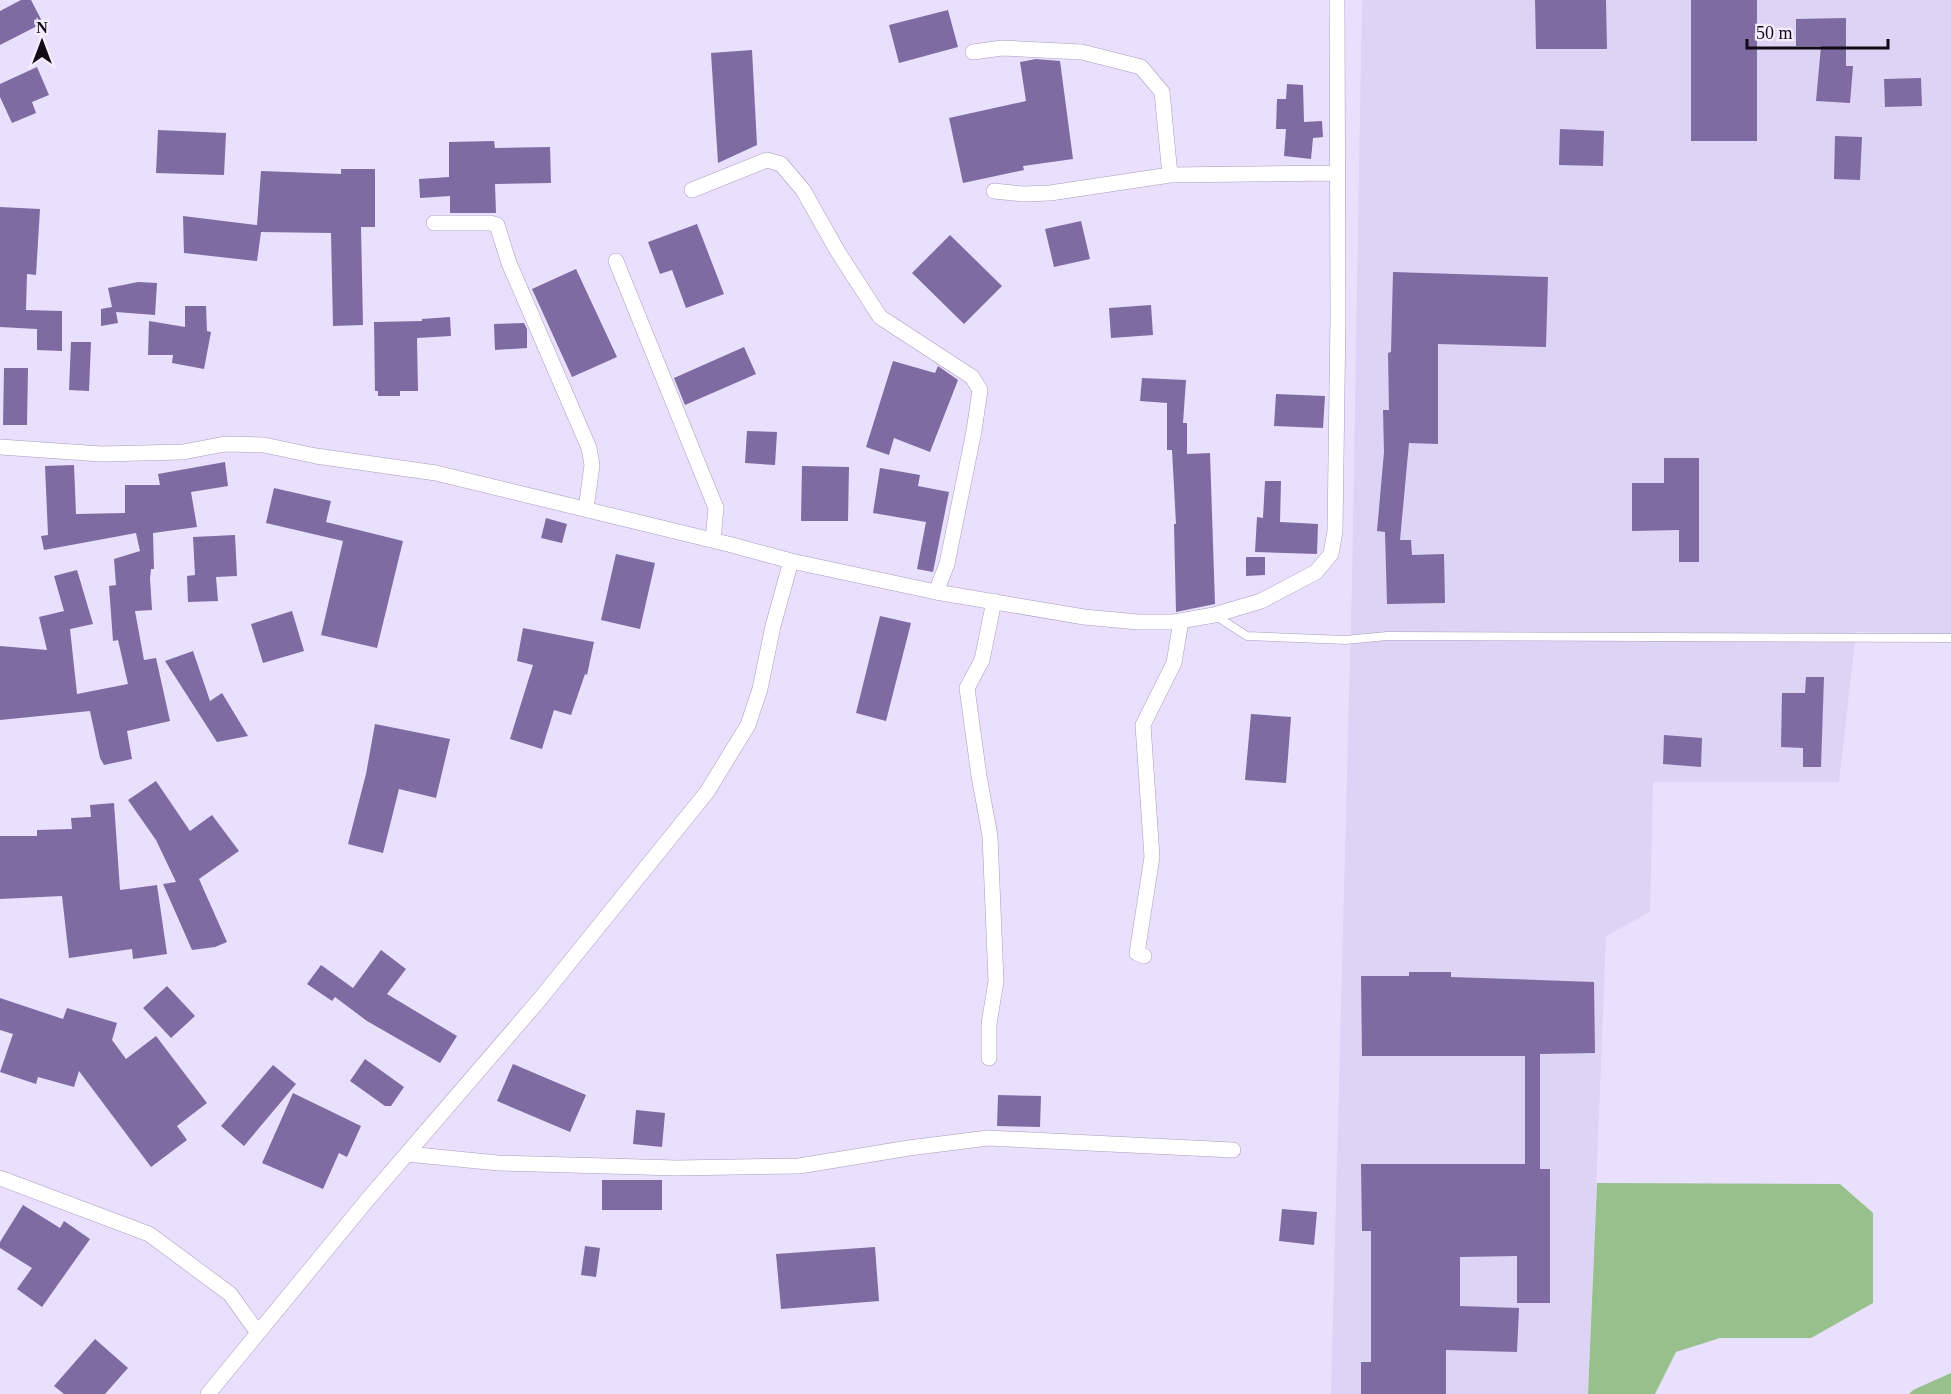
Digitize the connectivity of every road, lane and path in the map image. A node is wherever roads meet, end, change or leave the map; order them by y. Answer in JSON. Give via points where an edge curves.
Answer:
{"nodes":[{"id":1,"x":1337,"y":0,"type":"edge"},
{"id":2,"x":973,"y":52,"type":"dead end"},
{"id":3,"x":1337,"y":173,"type":"junction"},
{"id":4,"x":1170,"y":175,"type":"junction"},
{"id":5,"x":692,"y":190,"type":"dead end"},
{"id":6,"x":994,"y":190,"type":"dead end"},
{"id":7,"x":434,"y":223,"type":"dead end"},
{"id":8,"x":616,"y":261,"type":"dead end"},
{"id":9,"x":0,"y":447,"type":"edge"},
{"id":10,"x":586,"y":509,"type":"junction"},
{"id":11,"x":713,"y":540,"type":"junction"},
{"id":12,"x":791,"y":561,"type":"junction"},
{"id":13,"x":936,"y":592,"type":"junction"},
{"id":14,"x":994,"y":601,"type":"junction"},
{"id":15,"x":1214,"y":615,"type":"junction"},
{"id":16,"x":1181,"y":621,"type":"junction"},
{"id":17,"x":1951,"y":638,"type":"edge"},
{"id":18,"x":1144,"y":956,"type":"dead end"},
{"id":19,"x":989,"y":1059,"type":"dead end"},
{"id":20,"x":1233,"y":1150,"type":"dead end"},
{"id":21,"x":407,"y":1154,"type":"junction"},
{"id":22,"x":0,"y":1178,"type":"edge"},
{"id":23,"x":258,"y":1333,"type":"junction"},
{"id":24,"x":208,"y":1394,"type":"edge"}],
"edges":[{"from":1,"to":3,"type":"street"},
{"from":2,"to":4,"type":"street","via":[[1002,48],[1082,52],[1141,67],[1162,92]]},
{"from":3,"to":4,"type":"street"},
{"from":3,"to":15,"type":"street","via":[[1337,485],[1331,554],[1316,572],[1288,587],[1261,601]]},
{"from":4,"to":6,"type":"street","via":[[1050,193]]},
{"from":5,"to":13,"type":"street","via":[[767,160],[781,164],[803,190],[880,317],[972,377],[980,390],[947,564]]},
{"from":7,"to":10,"type":"street","via":[[497,225],[509,263],[589,448],[592,465]]},
{"from":8,"to":11,"type":"street","via":[[716,508]]},
{"from":9,"to":10,"type":"street","via":[[101,454],[183,452],[225,444],[264,445],[436,474]]},
{"from":10,"to":11,"type":"street"},
{"from":11,"to":12,"type":"street"},
{"from":12,"to":13,"type":"street"},
{"from":12,"to":21,"type":"street","via":[[760,689],[748,725],[728,760],[707,792],[540,999]]},
{"from":13,"to":14,"type":"street"},
{"from":14,"to":16,"type":"street","via":[[1084,617]]},
{"from":14,"to":19,"type":"street","via":[[982,660],[967,688],[990,836],[996,981],[989,1024]]},
{"from":15,"to":16,"type":"street"},
{"from":15,"to":17,"type":"lane","via":[[1247,636],[1345,640],[1387,636]]},
{"from":16,"to":18,"type":"street","via":[[1174,663],[1143,725],[1152,857],[1137,953]]},
{"from":20,"to":21,"type":"street","via":[[988,1138],[799,1166],[677,1168],[498,1163]]},
{"from":21,"to":23,"type":"street"},
{"from":22,"to":23,"type":"street","via":[[149,1234],[230,1294]]},
{"from":23,"to":24,"type":"street"}]}
